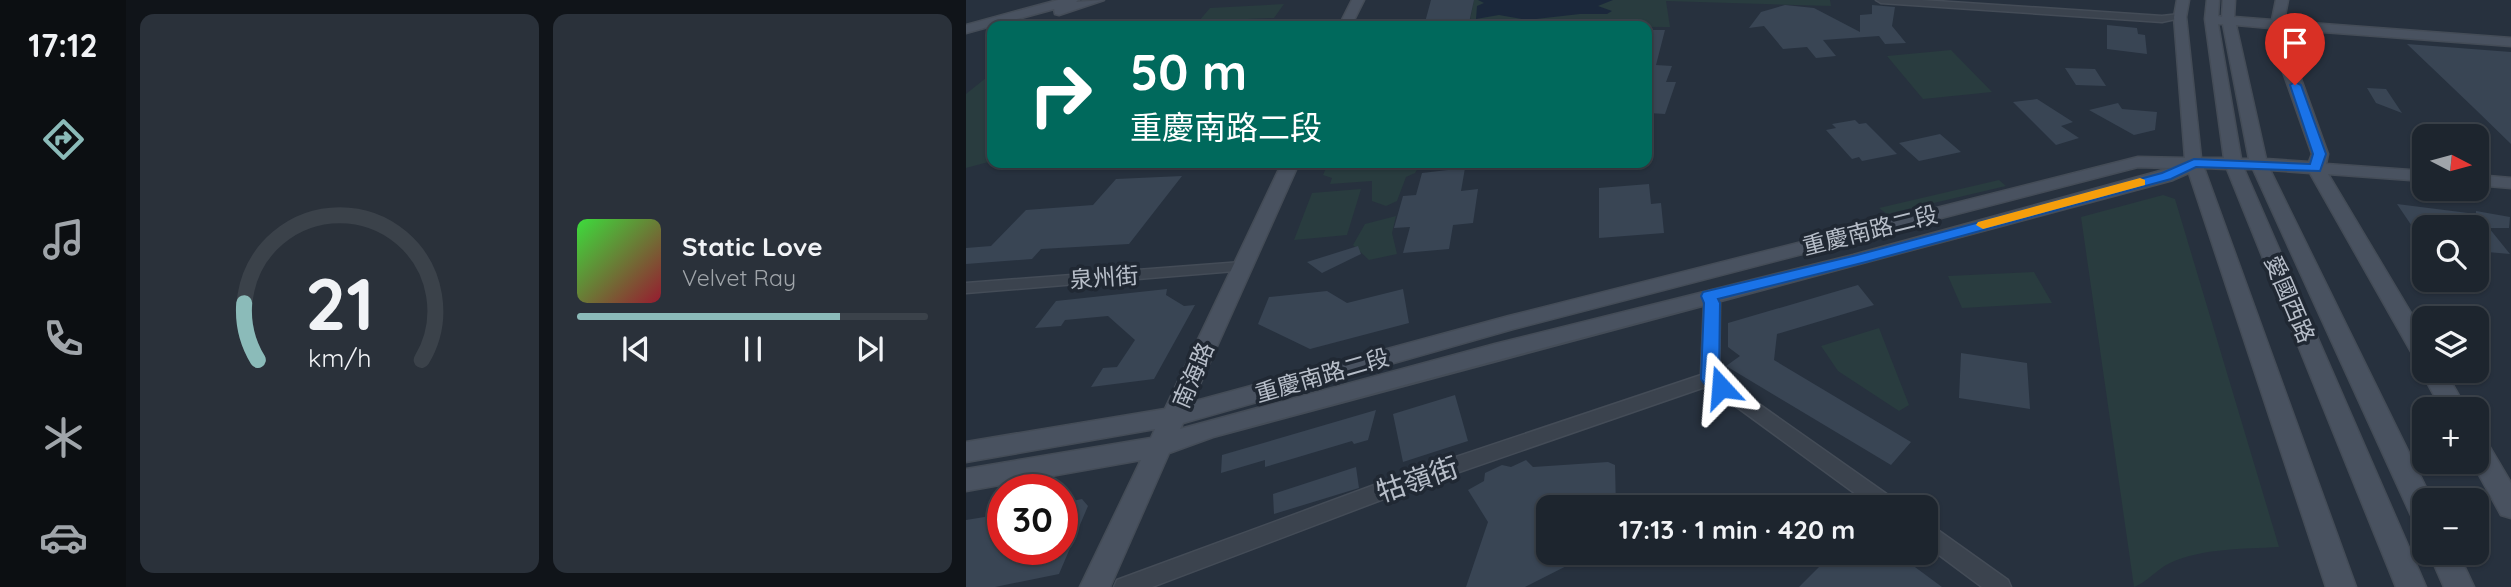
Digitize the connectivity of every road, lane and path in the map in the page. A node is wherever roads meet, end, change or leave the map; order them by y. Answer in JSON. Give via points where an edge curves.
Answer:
{"nodes":[{"id":1,"x":1072,"y":0,"type":"edge"},
{"id":2,"x":1098,"y":0,"type":"edge"},
{"id":3,"x":1358,"y":0,"type":"edge"},
{"id":4,"x":1881,"y":0,"type":"edge"},
{"id":5,"x":1990,"y":0,"type":"edge"},
{"id":6,"x":2183,"y":0,"type":"edge"},
{"id":7,"x":2213,"y":0,"type":"edge"},
{"id":8,"x":2229,"y":0,"type":"edge"},
{"id":9,"x":2282,"y":0,"type":"edge"},
{"id":10,"x":2073,"y":7,"type":"junction"},
{"id":11,"x":2196,"y":18,"type":"junction"},
{"id":12,"x":995,"y":21,"type":"edge"},
{"id":13,"x":1021,"y":21,"type":"edge"},
{"id":14,"x":1348,"y":21,"type":"edge"},
{"id":15,"x":2229,"y":21,"type":"junction"},
{"id":16,"x":987,"y":23,"type":"edge"},
{"id":17,"x":2278,"y":25,"type":"junction"},
{"id":18,"x":966,"y":29,"type":"edge"},
{"id":19,"x":987,"y":31,"type":"edge"},
{"id":20,"x":966,"y":37,"type":"edge"},
{"id":21,"x":2511,"y":42,"type":"edge"},
{"id":22,"x":2194,"y":163,"type":"junction"},
{"id":23,"x":2233,"y":163,"type":"junction"},
{"id":24,"x":2259,"y":164,"type":"junction"},
{"id":25,"x":1288,"y":168,"type":"edge"},
{"id":26,"x":2316,"y":168,"type":"junction"},
{"id":27,"x":2412,"y":175,"type":"edge"},
{"id":28,"x":2489,"y":181,"type":"edge"},
{"id":29,"x":2511,"y":183,"type":"edge"},
{"id":30,"x":1242,"y":268,"type":"junction"},
{"id":31,"x":966,"y":288,"type":"edge"},
{"id":32,"x":1709,"y":296,"type":"junction"},
{"id":33,"x":2412,"y":334,"type":"edge"},
{"id":34,"x":1710,"y":379,"type":"junction"},
{"id":35,"x":1175,"y":416,"type":"junction"},
{"id":36,"x":1161,"y":446,"type":"junction"},
{"id":37,"x":966,"y":452,"type":"edge"},
{"id":38,"x":2489,"y":469,"type":"edge"},
{"id":39,"x":966,"y":480,"type":"edge"},
{"id":40,"x":2412,"y":488,"type":"edge"},
{"id":41,"x":1873,"y":495,"type":"edge"},
{"id":42,"x":2511,"y":507,"type":"edge"},
{"id":43,"x":1938,"y":542,"type":"edge"},
{"id":44,"x":2449,"y":565,"type":"edge"},
{"id":45,"x":1095,"y":587,"type":"edge"},
{"id":46,"x":1125,"y":587,"type":"edge"},
{"id":47,"x":2000,"y":587,"type":"edge"},
{"id":48,"x":2341,"y":587,"type":"edge"},
{"id":49,"x":2411,"y":587,"type":"edge"},
{"id":50,"x":2459,"y":587,"type":"edge"}],
"edges":[{"from":1,"to":12,"type":"main road"},
{"from":2,"to":13,"type":"main road"},
{"from":3,"to":14,"type":"main road"},
{"from":4,"to":10,"type":"street"},
{"from":5,"to":10,"type":"street"},
{"from":6,"to":11,"type":"main road","name":"愛國西路"},
{"from":7,"to":11,"type":"main road","name":"愛國西路"},
{"from":8,"to":15,"type":"main road","name":"愛國西路"},
{"from":9,"to":17,"type":"main road"},
{"from":10,"to":11,"type":"street","via":[[2162,19]]},
{"from":11,"to":15,"type":"main road"},
{"from":11,"to":22,"type":"main road","name":"愛國西路","via":[[2189,137]]},
{"from":11,"to":23,"type":"main road","name":"愛國西路"},
{"from":15,"to":17,"type":"main road"},
{"from":15,"to":24,"type":"main road","name":"愛國西路"},
{"from":16,"to":18,"type":"main road"},
{"from":17,"to":21,"type":"main road"},
{"from":17,"to":26,"type":"main road","via":[[2276,32],[2320,154]]},
{"from":19,"to":20,"type":"main road"},
{"from":22,"to":23,"type":"main road"},
{"from":22,"to":32,"type":"main road","name":"重慶南路二段","via":[[2166,176]]},
{"from":22,"to":35,"type":"main road","name":"重慶南路二段","via":[[2138,162],[1509,323]]},
{"from":22,"to":48,"type":"main road","name":"愛國西路"},
{"from":23,"to":24,"type":"main road"},
{"from":23,"to":49,"type":"main road","name":"愛國西路"},
{"from":24,"to":26,"type":"main road"},
{"from":24,"to":40,"type":"main road","name":"愛國西路"},
{"from":25,"to":30,"type":"main road","name":"南海路"},
{"from":26,"to":27,"type":"main road"},
{"from":26,"to":33,"type":"main road"},
{"from":28,"to":29,"type":"main road"},
{"from":30,"to":31,"type":"street","name":"泉州街"},
{"from":30,"to":35,"type":"main road","name":"南海路"},
{"from":32,"to":34,"type":"street"},
{"from":32,"to":36,"type":"main road","name":"重慶南路二段","via":[[1208,429]]},
{"from":34,"to":41,"type":"street"},
{"from":34,"to":46,"type":"street","name":"牯嶺街","via":[[1403,483]]},
{"from":35,"to":36,"type":"main road","name":"南海路"},
{"from":35,"to":37,"type":"main road","name":"重慶南路二段"},
{"from":36,"to":39,"type":"main road","name":"重慶南路二段"},
{"from":36,"to":45,"type":"main road","name":"南海路"},
{"from":38,"to":42,"type":"main road"},
{"from":43,"to":47,"type":"street"},
{"from":44,"to":50,"type":"main road"}]}
